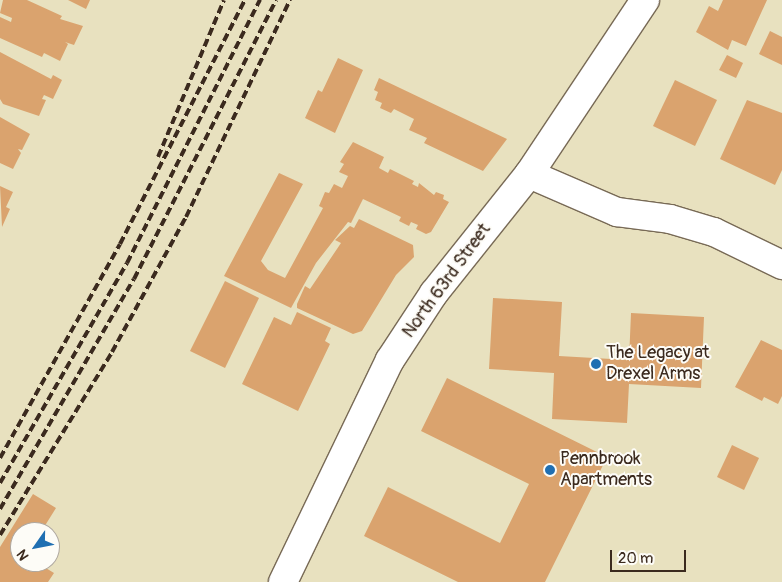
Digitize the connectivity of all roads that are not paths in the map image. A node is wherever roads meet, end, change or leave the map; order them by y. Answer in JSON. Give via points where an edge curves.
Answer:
{"nodes":[{"id":1,"x":645,"y":0,"type":"edge"},
{"id":2,"x":529,"y":174,"type":"junction"},
{"id":3,"x":782,"y":265,"type":"edge"},
{"id":4,"x":283,"y":582,"type":"edge"}],
"edges":[{"from":1,"to":2,"type":"main road","name":"North 63rd Street"},
{"from":2,"to":3,"type":"main road","via":[[618,212],[670,219],[714,232]]},
{"from":2,"to":4,"type":"main road","name":"North 63rd Street","via":[[434,293],[390,360]]}]}
